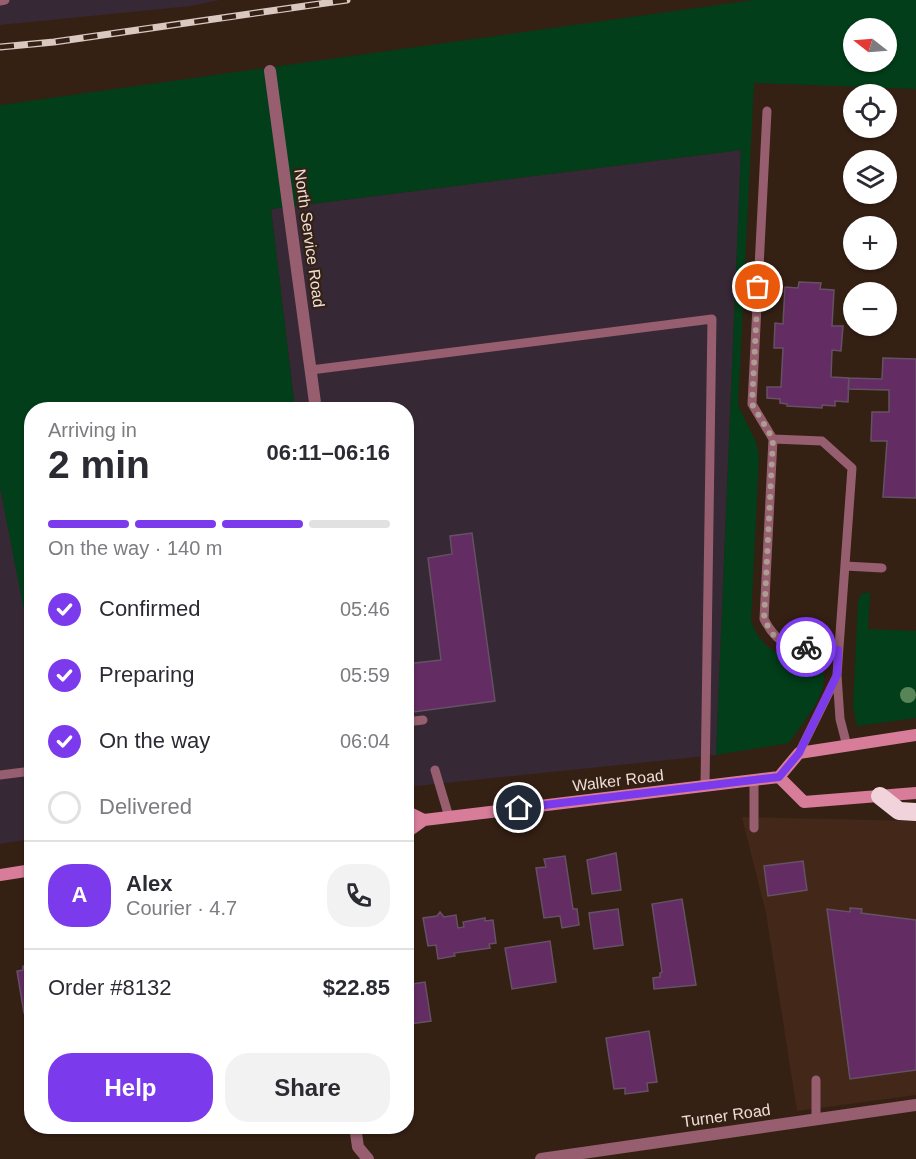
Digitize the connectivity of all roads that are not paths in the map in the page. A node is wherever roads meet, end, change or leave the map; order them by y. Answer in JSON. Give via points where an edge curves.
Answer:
{"nodes":[{"id":1,"x":5,"y":0,"type":"edge"},
{"id":2,"x":0,"y":1,"type":"edge"},
{"id":3,"x":270,"y":71,"type":"dead end"},
{"id":4,"x":767,"y":111,"type":"dead end"},
{"id":5,"x":311,"y":370,"type":"junction"},
{"id":6,"x":315,"y":402,"type":"edge"},
{"id":7,"x":773,"y":439,"type":"junction"},
{"id":8,"x":845,"y":566,"type":"junction"},
{"id":9,"x":882,"y":568,"type":"dead end"},
{"id":10,"x":838,"y":650,"type":"junction"},
{"id":11,"x":837,"y":675,"type":"junction"},
{"id":12,"x":423,"y":720,"type":"dead end"},
{"id":13,"x":414,"y":721,"type":"edge"},
{"id":14,"x":916,"y":735,"type":"edge"},
{"id":15,"x":847,"y":746,"type":"junction"},
{"id":16,"x":799,"y":753,"type":"junction"},
{"id":17,"x":435,"y":770,"type":"dead end"},
{"id":18,"x":24,"y":772,"type":"edge"},
{"id":19,"x":0,"y":775,"type":"edge"},
{"id":20,"x":779,"y":777,"type":"junction"},
{"id":21,"x":754,"y":780,"type":"junction"},
{"id":22,"x":705,"y":786,"type":"junction"},
{"id":23,"x":916,"y":793,"type":"edge"},
{"id":24,"x":880,"y":796,"type":"junction"},
{"id":25,"x":916,"y":812,"type":"edge"},
{"id":26,"x":414,"y":815,"type":"edge"},
{"id":27,"x":449,"y":817,"type":"junction"},
{"id":28,"x":424,"y":820,"type":"junction"},
{"id":29,"x":414,"y":827,"type":"edge"},
{"id":30,"x":754,"y":828,"type":"dead end"},
{"id":31,"x":24,"y":871,"type":"edge"},
{"id":32,"x":0,"y":875,"type":"edge"},
{"id":33,"x":816,"y":1080,"type":"dead end"},
{"id":34,"x":916,"y":1105,"type":"edge"},
{"id":35,"x":816,"y":1119,"type":"junction"},
{"id":36,"x":356,"y":1134,"type":"edge"},
{"id":37,"x":368,"y":1159,"type":"edge"},
{"id":38,"x":541,"y":1159,"type":"edge"}],
"edges":[{"from":1,"to":2,"type":"lane"},
{"from":3,"to":5,"type":"street","name":"North Service Road"},
{"from":4,"to":7,"type":"lane","via":[[752,404]]},
{"from":5,"to":6,"type":"street","name":"North Service Road"},
{"from":5,"to":22,"type":"lane","via":[[712,319]]},
{"from":7,"to":8,"type":"lane","via":[[822,441],[852,468]]},
{"from":7,"to":10,"type":"lane","via":[[764,619],[771,633],[786,646]]},
{"from":8,"to":9,"type":"lane"},
{"from":8,"to":10,"type":"lane"},
{"from":10,"to":11,"type":"lane"},
{"from":11,"to":15,"type":"lane","via":[[840,719]]},
{"from":11,"to":16,"type":"lane"},
{"from":12,"to":13,"type":"lane"},
{"from":14,"to":15,"type":"main road"},
{"from":15,"to":16,"type":"main road"},
{"from":16,"to":20,"type":"main road"},
{"from":17,"to":27,"type":"lane"},
{"from":18,"to":19,"type":"lane"},
{"from":20,"to":21,"type":"main road","name":"Walker Road"},
{"from":20,"to":24,"type":"main road","via":[[804,802]]},
{"from":21,"to":22,"type":"main road","name":"Walker Road"},
{"from":21,"to":30,"type":"lane"},
{"from":22,"to":27,"type":"main road","name":"Walker Road"},
{"from":23,"to":24,"type":"main road"},
{"from":24,"to":25,"type":"highway","via":[[899,811]]},
{"from":26,"to":28,"type":"main road"},
{"from":27,"to":28,"type":"main road","name":"Walker Road"},
{"from":28,"to":29,"type":"main road","name":"Walker Road"},
{"from":31,"to":32,"type":"main road"},
{"from":33,"to":35,"type":"lane"},
{"from":34,"to":35,"type":"street","name":"Turner Road"},
{"from":35,"to":38,"type":"street","name":"Turner Road"},
{"from":36,"to":37,"type":"street","via":[[358,1147]]}]}
